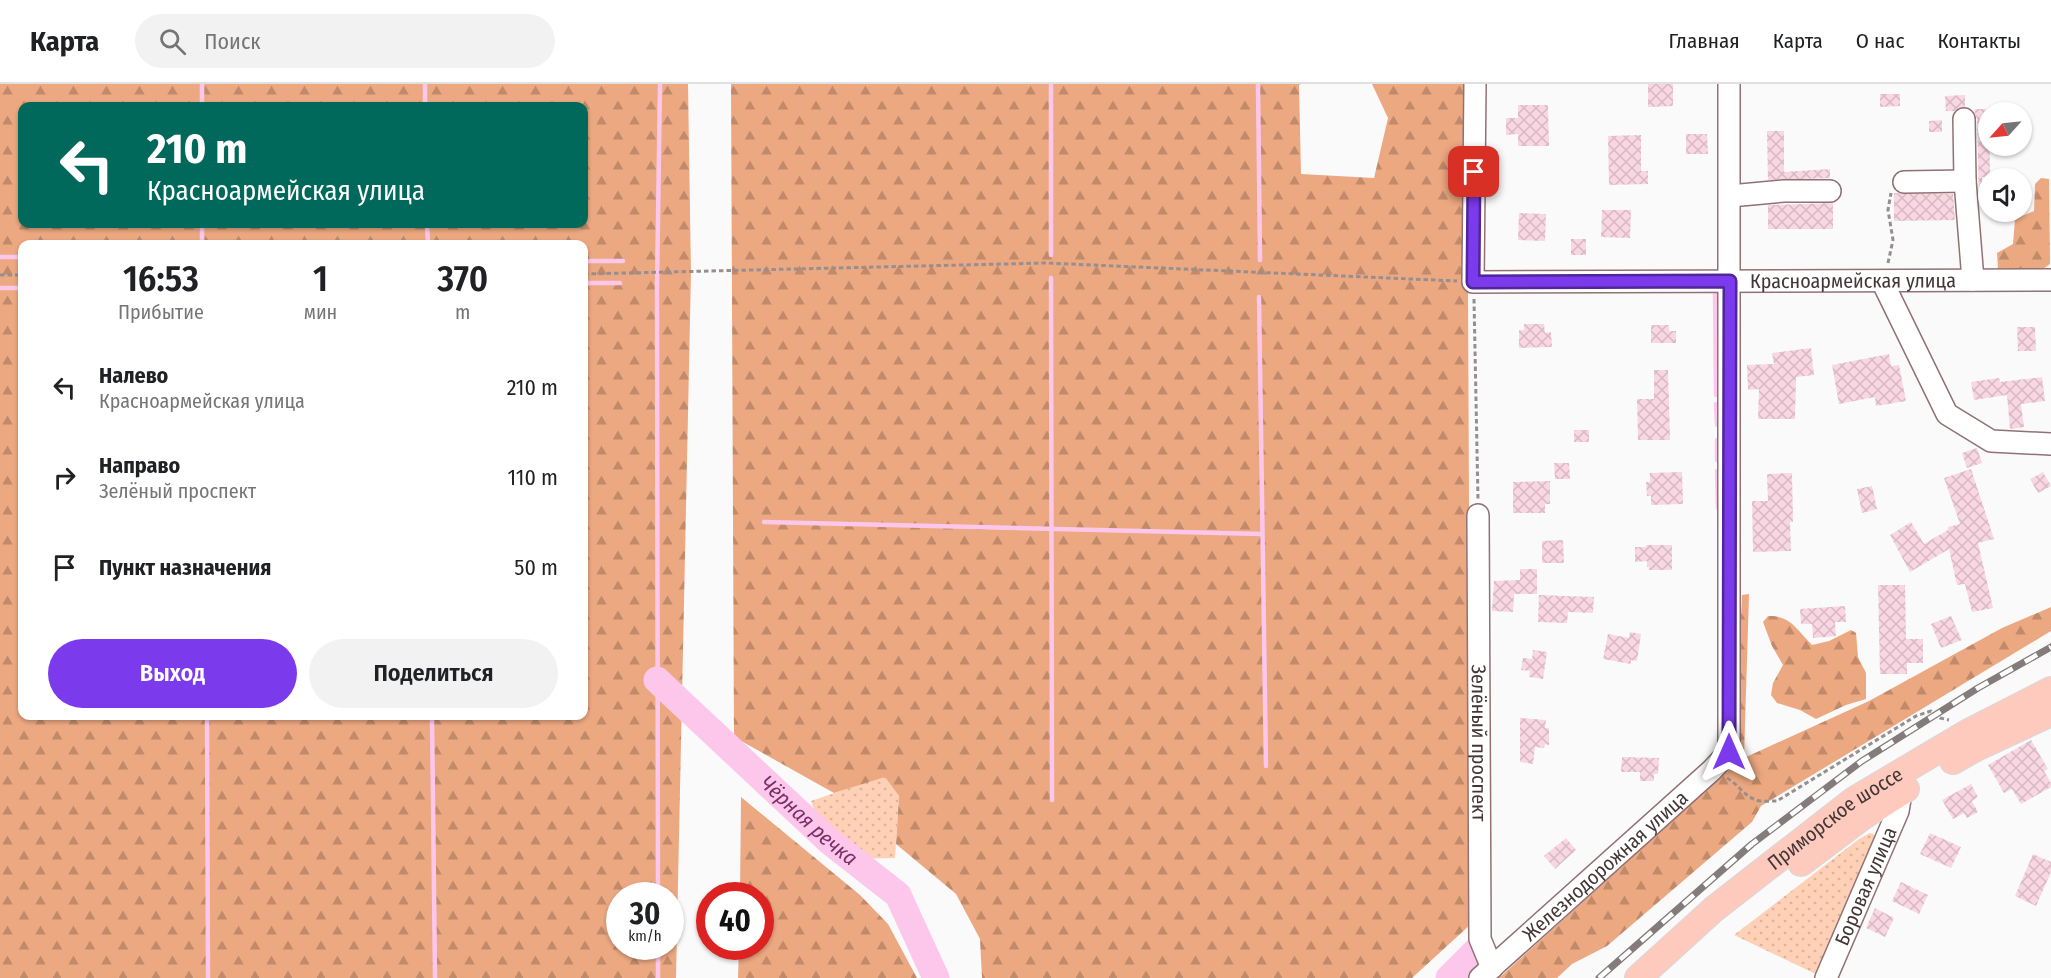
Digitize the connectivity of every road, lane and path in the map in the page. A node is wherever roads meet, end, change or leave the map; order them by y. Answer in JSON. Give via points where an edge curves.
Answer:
{"nodes":[{"id":1,"x":1475,"y":84,"type":"edge"},
{"id":2,"x":1729,"y":84,"type":"edge"},
{"id":3,"x":1964,"y":119,"type":"dead end"},
{"id":4,"x":1965,"y":181,"type":"junction"},
{"id":5,"x":1904,"y":182,"type":"joint"},
{"id":6,"x":1830,"y":191,"type":"dead end"},
{"id":7,"x":1730,"y":196,"type":"junction"},
{"id":8,"x":588,"y":274,"type":"edge"},
{"id":9,"x":0,"y":275,"type":"edge"},
{"id":10,"x":18,"y":275,"type":"edge"},
{"id":11,"x":1973,"y":280,"type":"junction"},
{"id":12,"x":2051,"y":280,"type":"edge"},
{"id":13,"x":1730,"y":281,"type":"junction"},
{"id":14,"x":1882,"y":281,"type":"junction"},
{"id":15,"x":1473,"y":282,"type":"junction"},
{"id":16,"x":2051,"y":444,"type":"edge"},
{"id":17,"x":1478,"y":515,"type":"joint"},
{"id":18,"x":2051,"y":690,"type":"edge"},
{"id":19,"x":2051,"y":714,"type":"edge"},
{"id":20,"x":1951,"y":720,"type":"dead end"},
{"id":21,"x":1737,"y":784,"type":"dead end"},
{"id":22,"x":1901,"y":793,"type":"junction"},
{"id":23,"x":1486,"y":973,"type":"edge"},
{"id":24,"x":1638,"y":978,"type":"edge"},
{"id":25,"x":1662,"y":978,"type":"edge"},
{"id":26,"x":1826,"y":978,"type":"edge"}],
"edges":[{"from":1,"to":15,"type":"street"},
{"from":2,"to":7,"type":"street"},
{"from":3,"to":4,"type":"street"},
{"from":4,"to":5,"type":"street"},
{"from":4,"to":11,"type":"street"},
{"from":5,"to":14,"type":"path","via":[[1890,195],[1893,240]]},
{"from":6,"to":7,"type":"street"},
{"from":7,"to":13,"type":"street"},
{"from":8,"to":15,"type":"path","via":[[1046,263]]},
{"from":9,"to":10,"type":"path"},
{"from":11,"to":12,"type":"street","name":"Красноармейская улица"},
{"from":11,"to":14,"type":"street","name":"Красноармейская улица"},
{"from":13,"to":14,"type":"street","name":"Красноармейская улица"},
{"from":13,"to":15,"type":"street","name":"Красноармейская улица"},
{"from":13,"to":23,"type":"street","name":"Железнодорожная улица","via":[[1729,752]]},
{"from":14,"to":16,"type":"street","via":[[1947,414],[1991,441]]},
{"from":15,"to":17,"type":"path"},
{"from":17,"to":23,"type":"street","name":"Зелёный проспект","via":[[1480,939]]},
{"from":18,"to":24,"type":"main road","name":"Приморское шоссе","via":[[1973,730],[1854,800],[1714,909]]},
{"from":19,"to":22,"type":"main road","name":"Приморское шоссе","via":[[1976,748]]},
{"from":20,"to":21,"type":"path","via":[[1931,711],[1916,716],[1777,801],[1757,800]]},
{"from":22,"to":25,"type":"main road","name":"Приморское шоссе","via":[[1792,869]]},
{"from":22,"to":26,"type":"street","name":"Боровая улица","via":[[1898,811]]}]}
